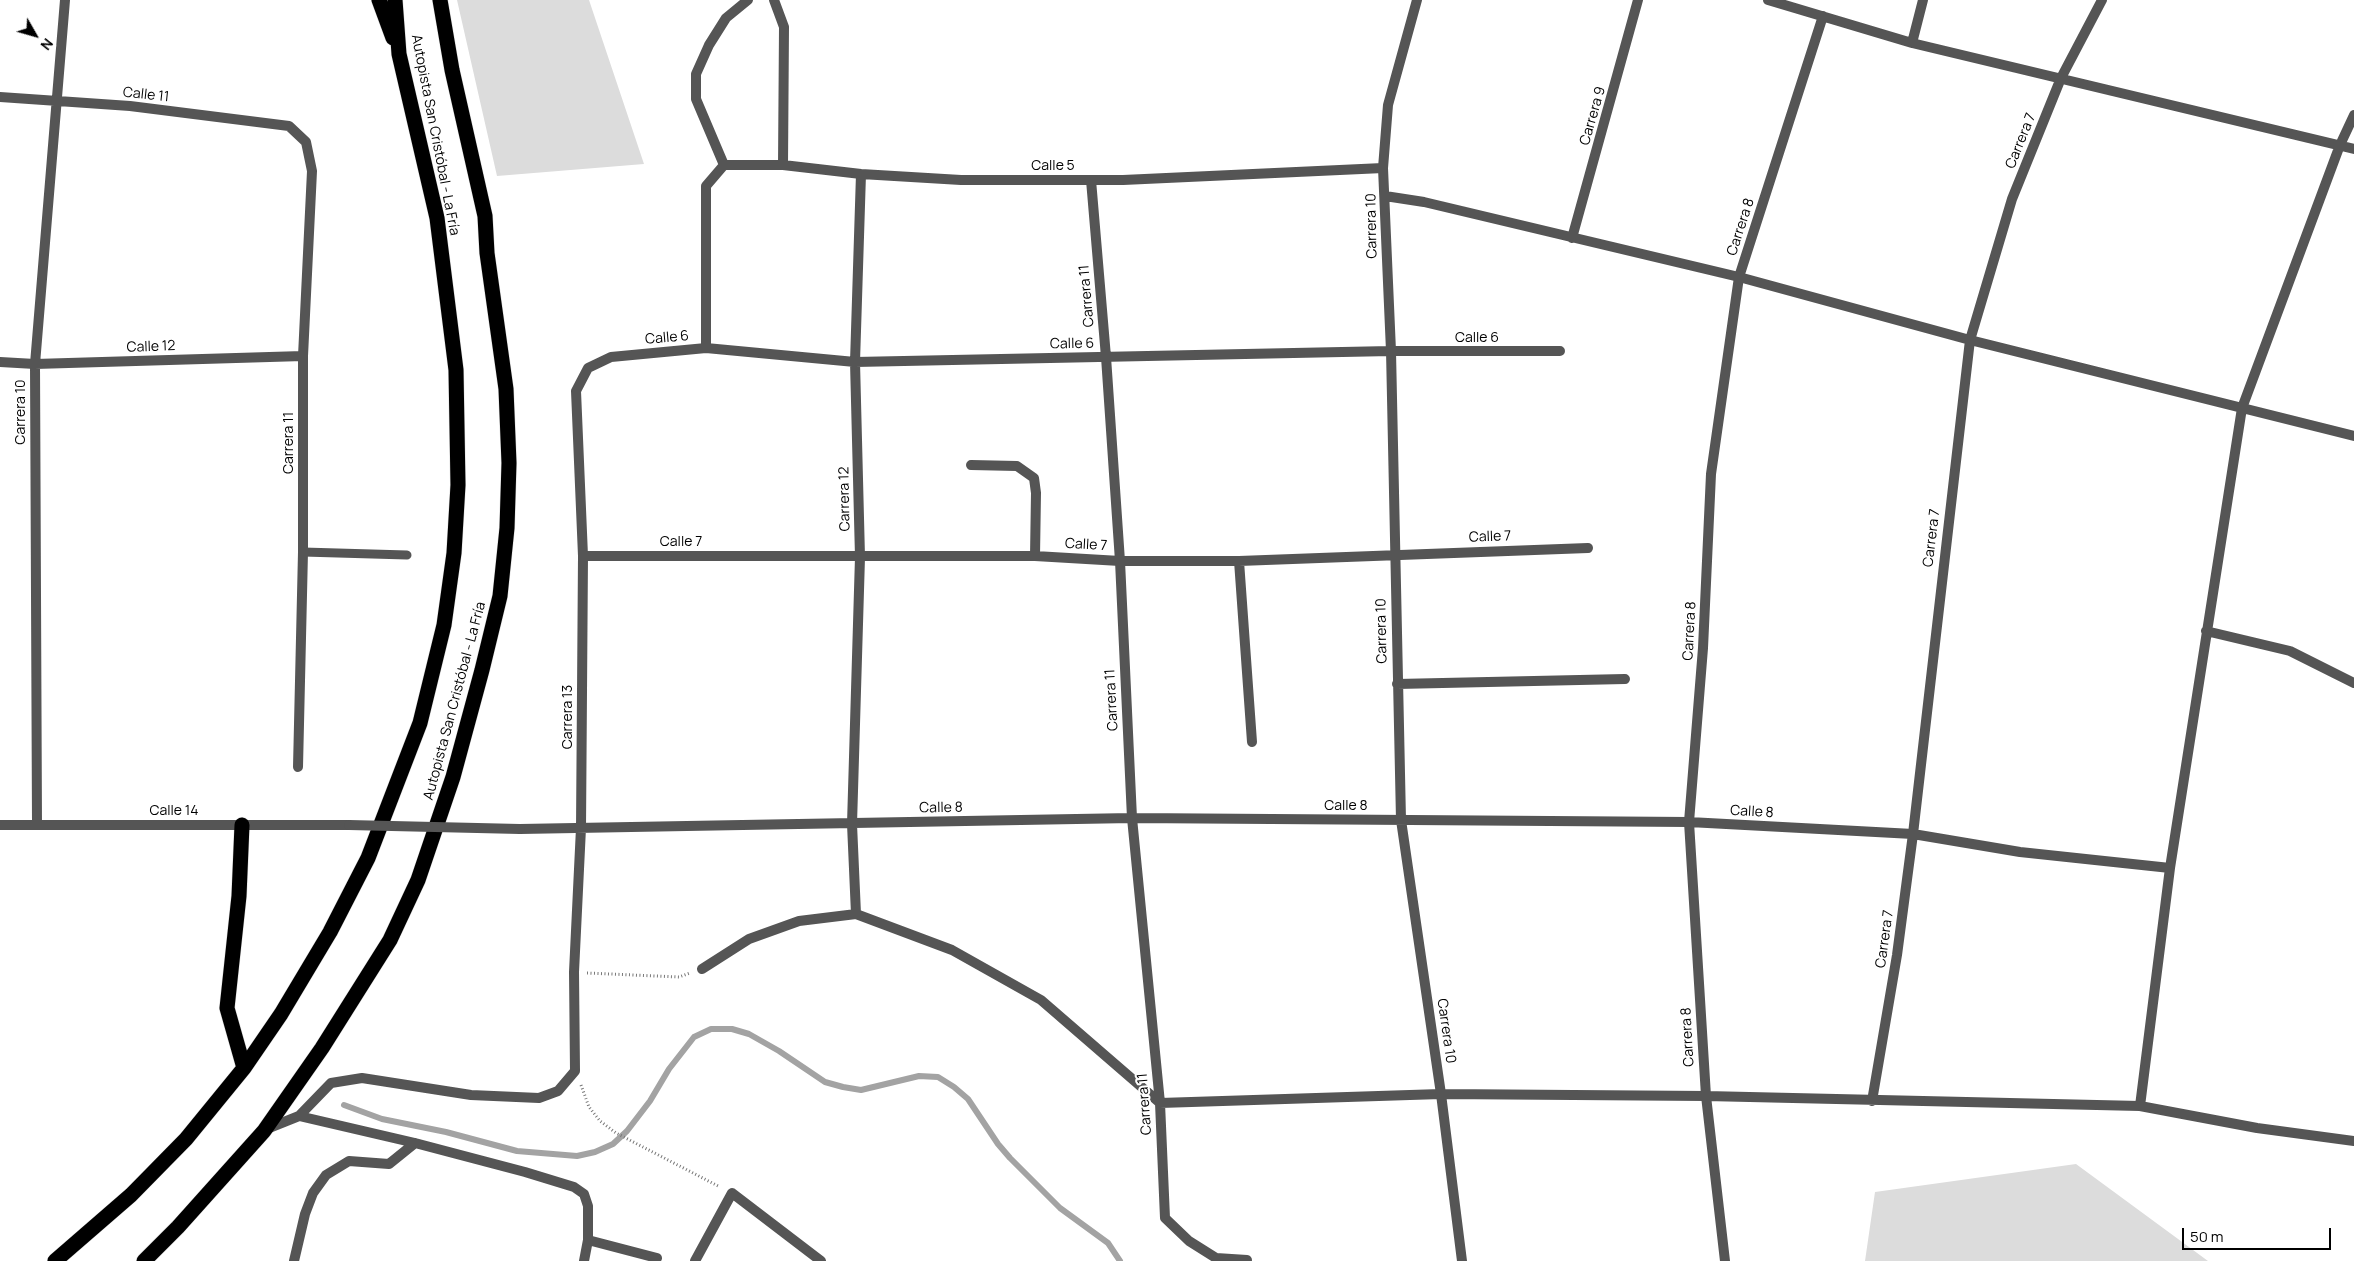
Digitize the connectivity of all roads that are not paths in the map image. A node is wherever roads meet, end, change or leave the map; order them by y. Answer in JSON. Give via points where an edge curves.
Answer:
{"nodes":[{"id":1,"x":65,"y":0,"type":"edge"},
{"id":2,"x":379,"y":0,"type":"edge"},
{"id":3,"x":395,"y":0,"type":"edge"},
{"id":4,"x":440,"y":0,"type":"edge"},
{"id":5,"x":748,"y":0,"type":"edge"},
{"id":6,"x":774,"y":0,"type":"edge"},
{"id":7,"x":1417,"y":0,"type":"edge"},
{"id":8,"x":1638,"y":0,"type":"edge"},
{"id":9,"x":1768,"y":0,"type":"edge"},
{"id":10,"x":1923,"y":0,"type":"edge"},
{"id":11,"x":2102,"y":0,"type":"edge"},
{"id":12,"x":1823,"y":16,"type":"junction"},
{"id":13,"x":1912,"y":43,"type":"junction"},
{"id":14,"x":399,"y":54,"type":"junction"},
{"id":15,"x":2061,"y":78,"type":"junction"},
{"id":16,"x":0,"y":97,"type":"edge"},
{"id":17,"x":55,"y":102,"type":"junction"},
{"id":18,"x":2354,"y":115,"type":"edge"},
{"id":19,"x":289,"y":126,"type":"joint"},
{"id":20,"x":2340,"y":145,"type":"junction"},
{"id":21,"x":2354,"y":149,"type":"edge"},
{"id":22,"x":724,"y":165,"type":"junction"},
{"id":23,"x":783,"y":165,"type":"junction"},
{"id":24,"x":1383,"y":168,"type":"junction"},
{"id":25,"x":861,"y":174,"type":"junction"},
{"id":26,"x":1091,"y":180,"type":"junction"},
{"id":27,"x":1386,"y":196,"type":"junction"},
{"id":28,"x":1572,"y":238,"type":"junction"},
{"id":29,"x":1739,"y":277,"type":"junction"},
{"id":30,"x":1970,"y":340,"type":"junction"},
{"id":31,"x":706,"y":348,"type":"junction"},
{"id":32,"x":1391,"y":351,"type":"junction"},
{"id":33,"x":1560,"y":352,"type":"dead end"},
{"id":34,"x":303,"y":356,"type":"junction"},
{"id":35,"x":1106,"y":357,"type":"junction"},
{"id":36,"x":0,"y":362,"type":"edge"},
{"id":37,"x":855,"y":362,"type":"junction"},
{"id":38,"x":35,"y":364,"type":"junction"},
{"id":39,"x":588,"y":368,"type":"joint"},
{"id":40,"x":2242,"y":408,"type":"junction"},
{"id":41,"x":2354,"y":436,"type":"edge"},
{"id":42,"x":971,"y":464,"type":"dead end"},
{"id":43,"x":1588,"y":548,"type":"dead end"},
{"id":44,"x":303,"y":552,"type":"junction"},
{"id":45,"x":1395,"y":554,"type":"junction"},
{"id":46,"x":407,"y":555,"type":"dead end"},
{"id":47,"x":582,"y":556,"type":"junction"},
{"id":48,"x":860,"y":556,"type":"junction"},
{"id":49,"x":1035,"y":556,"type":"junction"},
{"id":50,"x":1120,"y":561,"type":"junction"},
{"id":51,"x":1239,"y":561,"type":"junction"},
{"id":52,"x":2206,"y":632,"type":"junction"},
{"id":53,"x":1624,"y":679,"type":"dead end"},
{"id":54,"x":2354,"y":683,"type":"edge"},
{"id":55,"x":1397,"y":684,"type":"junction"},
{"id":56,"x":1252,"y":742,"type":"dead end"},
{"id":57,"x":298,"y":767,"type":"dead end"},
{"id":58,"x":1132,"y":818,"type":"junction"},
{"id":59,"x":1401,"y":820,"type":"junction"},
{"id":60,"x":1689,"y":822,"type":"junction"},
{"id":61,"x":37,"y":824,"type":"junction"},
{"id":62,"x":852,"y":824,"type":"junction"},
{"id":63,"x":0,"y":825,"type":"edge"},
{"id":64,"x":242,"y":825,"type":"junction"},
{"id":65,"x":348,"y":825,"type":"joint"},
{"id":66,"x":581,"y":828,"type":"junction"},
{"id":67,"x":1913,"y":834,"type":"junction"},
{"id":68,"x":2170,"y":868,"type":"junction"},
{"id":69,"x":856,"y":914,"type":"junction"},
{"id":70,"x":702,"y":969,"type":"road end"},
{"id":71,"x":244,"y":1068,"type":"junction"},
{"id":72,"x":1441,"y":1094,"type":"junction"},
{"id":73,"x":1706,"y":1096,"type":"junction"},
{"id":74,"x":1872,"y":1100,"type":"junction"},
{"id":75,"x":1160,"y":1103,"type":"junction"},
{"id":76,"x":2140,"y":1106,"type":"junction"},
{"id":77,"x":299,"y":1116,"type":"junction"},
{"id":78,"x":264,"y":1130,"type":"junction"},
{"id":79,"x":2354,"y":1141,"type":"edge"},
{"id":80,"x":415,"y":1143,"type":"junction"},
{"id":81,"x":588,"y":1240,"type":"junction"},
{"id":82,"x":657,"y":1258,"type":"dead end"},
{"id":83,"x":1247,"y":1260,"type":"dead end"},
{"id":84,"x":56,"y":1261,"type":"edge"},
{"id":85,"x":144,"y":1261,"type":"edge"},
{"id":86,"x":294,"y":1261,"type":"edge"},
{"id":87,"x":584,"y":1261,"type":"edge"},
{"id":88,"x":695,"y":1261,"type":"edge"},
{"id":89,"x":820,"y":1261,"type":"edge"},
{"id":90,"x":1462,"y":1261,"type":"edge"},
{"id":91,"x":1725,"y":1261,"type":"edge"}],
"edges":[{"from":1,"to":17,"type":"street","name":"Carrera 10"},
{"from":2,"to":14,"type":"highway"},
{"from":3,"to":14,"type":"highway","name":"Autopista San Cristóbal - La Fría"},
{"from":4,"to":78,"type":"highway","name":"Autopista San Cristóbal - La Fría","via":[[452,70],[485,216],[506,390],[509,463],[500,596],[453,777],[418,880],[390,940],[355,997]]},
{"from":5,"to":22,"type":"street","via":[[726,18],[696,74],[696,100]]},
{"from":6,"to":23,"type":"street","via":[[784,27]]},
{"from":7,"to":24,"type":"street","name":"Carrera 10","via":[[1388,106]]},
{"from":8,"to":28,"type":"street","name":"Carrera 9"},
{"from":9,"to":12,"type":"street"},
{"from":10,"to":13,"type":"street"},
{"from":11,"to":15,"type":"street","name":"Carrera 7"},
{"from":12,"to":13,"type":"street"},
{"from":12,"to":29,"type":"street","name":"Carrera 8"},
{"from":13,"to":15,"type":"street"},
{"from":14,"to":71,"type":"highway","name":"Autopista San Cristóbal - La Fría","via":[[437,218],[456,370],[458,485],[454,553],[445,616],[420,723],[368,858],[330,932]]},
{"from":15,"to":20,"type":"street"},
{"from":15,"to":30,"type":"street","name":"Carrera 7","via":[[2012,199]]},
{"from":16,"to":17,"type":"street","name":"Calle 11"},
{"from":17,"to":19,"type":"street","name":"Calle 11","via":[[130,106]]},
{"from":17,"to":38,"type":"street","name":"Carrera 10"},
{"from":18,"to":20,"type":"street"},
{"from":19,"to":34,"type":"street","name":"Carrera 11","via":[[306,142],[312,171]]},
{"from":20,"to":21,"type":"street"},
{"from":20,"to":40,"type":"street"},
{"from":22,"to":23,"type":"street","name":"Calle 5"},
{"from":22,"to":31,"type":"street","via":[[706,186]]},
{"from":23,"to":25,"type":"street","name":"Calle 5"},
{"from":24,"to":26,"type":"street","name":"Calle 5"},
{"from":24,"to":27,"type":"street","name":"Carrera 10"},
{"from":25,"to":26,"type":"street","name":"Calle 5","via":[[961,180]]},
{"from":25,"to":37,"type":"street","name":"Carrera 12"},
{"from":26,"to":35,"type":"street","name":"Carrera 11"},
{"from":27,"to":28,"type":"street","via":[[1424,202]]},
{"from":27,"to":32,"type":"street","name":"Carrera 10","via":[[1384,230]]},
{"from":28,"to":29,"type":"street"},
{"from":29,"to":30,"type":"street"},
{"from":29,"to":60,"type":"street","name":"Carrera 8","via":[[1711,474],[1703,648]]},
{"from":30,"to":40,"type":"street"},
{"from":30,"to":67,"type":"street","name":"Carrera 7"},
{"from":31,"to":37,"type":"street","name":"Calle 6"},
{"from":31,"to":39,"type":"street","name":"Calle 6","via":[[611,357]]},
{"from":32,"to":33,"type":"street","name":"Calle 6"},
{"from":32,"to":35,"type":"street","name":"Calle 6"},
{"from":32,"to":45,"type":"street","name":"Carrera 10"},
{"from":34,"to":38,"type":"street","name":"Calle 12"},
{"from":34,"to":44,"type":"street","name":"Carrera 11"},
{"from":35,"to":37,"type":"street","name":"Calle 6"},
{"from":35,"to":50,"type":"street","name":"Carrera 11"},
{"from":36,"to":38,"type":"street","name":"Calle 12"},
{"from":37,"to":48,"type":"street","name":"Carrera 12"},
{"from":38,"to":61,"type":"street","name":"Carrera 10"},
{"from":39,"to":47,"type":"street","name":"Carrera 13","via":[[576,391]]},
{"from":40,"to":41,"type":"street"},
{"from":40,"to":52,"type":"street"},
{"from":42,"to":49,"type":"street","via":[[1017,466],[1034,478]]},
{"from":43,"to":45,"type":"street","name":"Calle 7"},
{"from":44,"to":46,"type":"lane"},
{"from":44,"to":57,"type":"street","name":"Carrera 11"},
{"from":45,"to":51,"type":"street","name":"Calle 7"},
{"from":45,"to":55,"type":"street","name":"Carrera 10"},
{"from":47,"to":48,"type":"street","name":"Calle 7"},
{"from":47,"to":66,"type":"street","name":"Carrera 13"},
{"from":48,"to":49,"type":"street","name":"Calle 7"},
{"from":48,"to":62,"type":"street","name":"Carrera 12"},
{"from":49,"to":50,"type":"street","name":"Calle 7"},
{"from":50,"to":51,"type":"street","name":"Calle 7"},
{"from":50,"to":58,"type":"street","name":"Carrera 11"},
{"from":51,"to":56,"type":"street"},
{"from":52,"to":54,"type":"street","via":[[2290,651]]},
{"from":52,"to":68,"type":"street"},
{"from":53,"to":55,"type":"street"},
{"from":55,"to":59,"type":"street","name":"Carrera 10"},
{"from":58,"to":59,"type":"street","name":"Calle 8"},
{"from":58,"to":62,"type":"street","name":"Calle 8"},
{"from":58,"to":75,"type":"street","name":"Carrera 11"},
{"from":59,"to":60,"type":"street","name":"Calle 8"},
{"from":59,"to":72,"type":"street","name":"Carrera 10"},
{"from":60,"to":67,"type":"street","name":"Calle 8"},
{"from":60,"to":73,"type":"street","name":"Carrera 8"},
{"from":61,"to":63,"type":"street","name":"Calle 14"},
{"from":61,"to":64,"type":"street","name":"Calle 14"},
{"from":62,"to":66,"type":"street","name":"Calle 8"},
{"from":62,"to":69,"type":"street","name":"Carrera 12"},
{"from":64,"to":65,"type":"street","name":"Calle 14"},
{"from":64,"to":71,"type":"highway","via":[[239,896],[227,1008]]},
{"from":65,"to":66,"type":"street","name":"Calle 8","bridge":true},
{"from":66,"to":77,"type":"street","name":"Carrera 13","via":[[574,972],[575,1070],[558,1091],[539,1098],[471,1095],[362,1078],[331,1083]]},
{"from":67,"to":68,"type":"street","name":"Calle 8","via":[[2020,852]]},
{"from":67,"to":74,"type":"street","name":"Carrera 7","via":[[1897,955]]},
{"from":68,"to":76,"type":"street"},
{"from":69,"to":70,"type":"street","via":[[799,921],[749,939]]},
{"from":69,"to":75,"type":"street","via":[[952,950],[1041,1000]]},
{"from":71,"to":84,"type":"highway","name":"Autopista San Cristóbal - La Fría","via":[[186,1139],[131,1195]]},
{"from":72,"to":73,"type":"street"},
{"from":72,"to":75,"type":"street"},
{"from":72,"to":90,"type":"street","name":"Carrera 10"},
{"from":73,"to":74,"type":"street"},
{"from":73,"to":91,"type":"street","name":"Carrera 8"},
{"from":74,"to":76,"type":"street"},
{"from":75,"to":83,"type":"street","name":"Carrera 11","via":[[1165,1218],[1189,1241],[1216,1258]]},
{"from":76,"to":79,"type":"street","via":[[2257,1128]]},
{"from":77,"to":78,"type":"street"},
{"from":77,"to":80,"type":"street"},
{"from":78,"to":85,"type":"highway","name":"Autopista San Cristóbal - La Fría"},
{"from":80,"to":81,"type":"street","via":[[574,1187],[584,1194],[588,1206]]},
{"from":80,"to":86,"type":"street","via":[[389,1164],[349,1161],[326,1175],[304,1214]]},
{"from":81,"to":82,"type":"street"},
{"from":81,"to":87,"type":"street"},
{"from":88,"to":89,"type":"street","via":[[732,1193]]}]}
